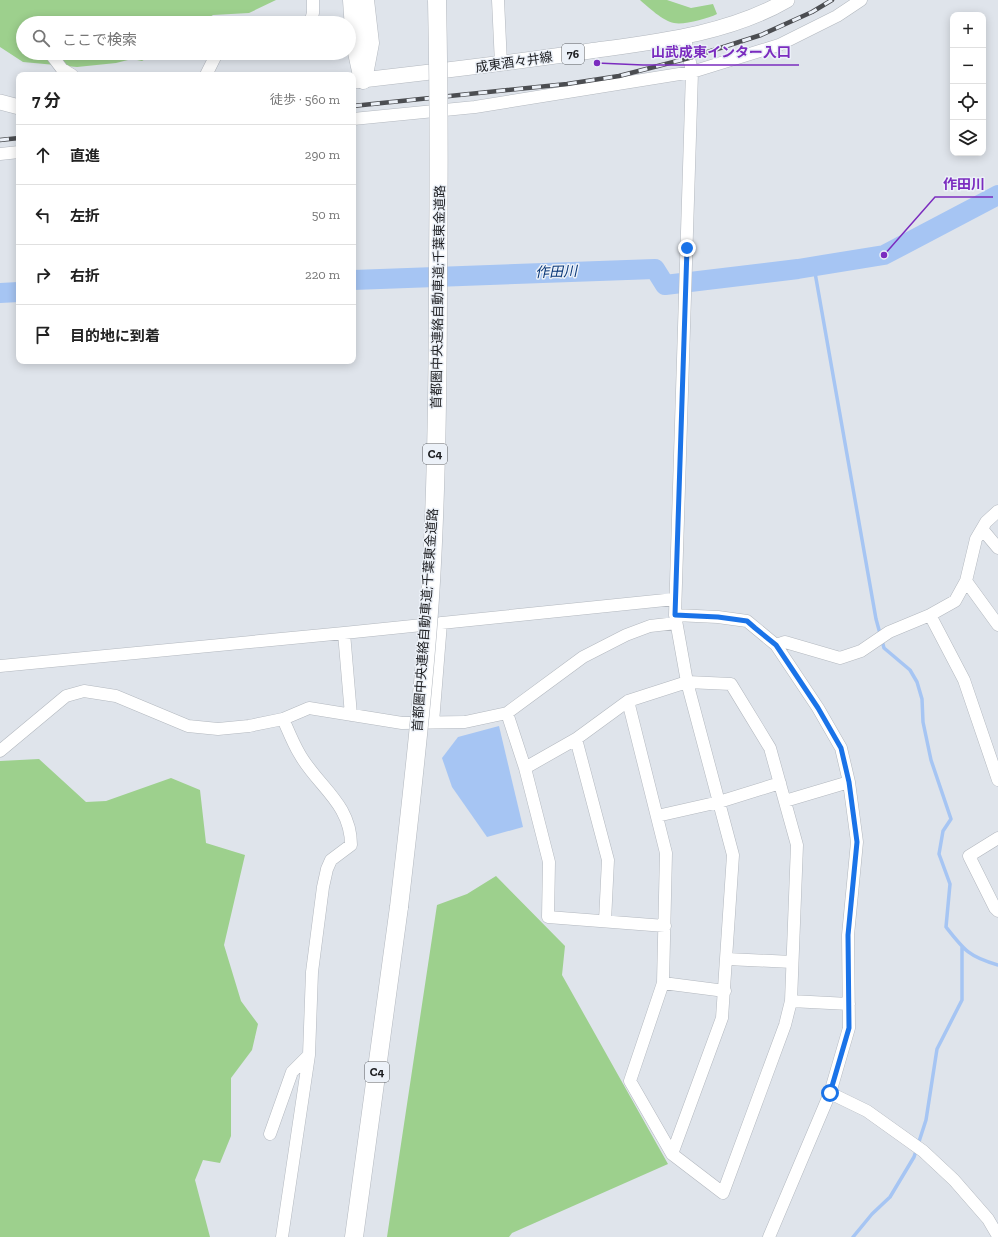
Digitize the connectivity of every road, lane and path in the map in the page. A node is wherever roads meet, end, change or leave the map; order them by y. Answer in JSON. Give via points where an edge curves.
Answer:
{"nodes":[{"id":1,"x":313,"y":0,"type":"edge"},
{"id":2,"x":352,"y":0,"type":"edge"},
{"id":3,"x":365,"y":0,"type":"edge"},
{"id":4,"x":437,"y":0,"type":"edge"},
{"id":5,"x":498,"y":0,"type":"edge"},
{"id":6,"x":787,"y":0,"type":"edge"},
{"id":7,"x":861,"y":0,"type":"edge"},
{"id":8,"x":312,"y":16,"type":"edge"},
{"id":9,"x":353,"y":16,"type":"edge"},
{"id":10,"x":685,"y":38,"type":"junction"},
{"id":11,"x":356,"y":56,"type":"edge"},
{"id":12,"x":55,"y":60,"type":"edge"},
{"id":13,"x":214,"y":60,"type":"edge"},
{"id":14,"x":502,"y":64,"type":"junction"},
{"id":15,"x":67,"y":72,"type":"edge"},
{"id":16,"x":208,"y":72,"type":"edge"},
{"id":17,"x":692,"y":72,"type":"junction"},
{"id":18,"x":358,"y":80,"type":"edge"},
{"id":19,"x":0,"y":102,"type":"edge"},
{"id":20,"x":16,"y":106,"type":"edge"},
{"id":21,"x":356,"y":119,"type":"edge"},
{"id":22,"x":16,"y":152,"type":"edge"},
{"id":23,"x":0,"y":154,"type":"edge"},
{"id":24,"x":998,"y":511,"type":"edge"},
{"id":25,"x":982,"y":528,"type":"junction"},
{"id":26,"x":998,"y":548,"type":"edge"},
{"id":27,"x":966,"y":581,"type":"junction"},
{"id":28,"x":675,"y":599,"type":"junction"},
{"id":29,"x":930,"y":615,"type":"junction"},
{"id":30,"x":675,"y":619,"type":"junction"},
{"id":31,"x":441,"y":622,"type":"junction"},
{"id":32,"x":998,"y":625,"type":"edge"},
{"id":33,"x":344,"y":634,"type":"junction"},
{"id":34,"x":776,"y":645,"type":"junction"},
{"id":35,"x":0,"y":666,"type":"edge"},
{"id":36,"x":687,"y":682,"type":"junction"},
{"id":37,"x":628,"y":701,"type":"junction"},
{"id":38,"x":506,"y":713,"type":"junction"},
{"id":39,"x":351,"y":714,"type":"junction"},
{"id":40,"x":283,"y":719,"type":"junction"},
{"id":41,"x":433,"y":722,"type":"junction"},
{"id":42,"x":576,"y":739,"type":"junction"},
{"id":43,"x":0,"y":751,"type":"edge"},
{"id":44,"x":525,"y":768,"type":"junction"},
{"id":45,"x":998,"y":780,"type":"edge"},
{"id":46,"x":849,"y":782,"type":"junction"},
{"id":47,"x":780,"y":783,"type":"junction"},
{"id":48,"x":785,"y":801,"type":"junction"},
{"id":49,"x":719,"y":802,"type":"junction"},
{"id":50,"x":657,"y":816,"type":"junction"},
{"id":51,"x":998,"y":838,"type":"edge"},
{"id":52,"x":998,"y":911,"type":"edge"},
{"id":53,"x":605,"y":921,"type":"junction"},
{"id":54,"x":665,"y":926,"type":"junction"},
{"id":55,"x":727,"y":959,"type":"junction"},
{"id":56,"x":792,"y":962,"type":"junction"},
{"id":57,"x":663,"y":983,"type":"junction"},
{"id":58,"x":725,"y":990,"type":"junction"},
{"id":59,"x":790,"y":1000,"type":"junction"},
{"id":60,"x":849,"y":1004,"type":"junction"},
{"id":61,"x":309,"y":1055,"type":"junction"},
{"id":62,"x":830,"y":1093,"type":"junction"},
{"id":63,"x":270,"y":1134,"type":"dead end"},
{"id":64,"x":672,"y":1154,"type":"junction"},
{"id":65,"x":998,"y":1236,"type":"edge"},
{"id":66,"x":282,"y":1237,"type":"edge"},
{"id":67,"x":354,"y":1237,"type":"edge"},
{"id":68,"x":769,"y":1237,"type":"edge"}],
"edges":[{"from":1,"to":8,"type":"street"},
{"from":2,"to":9,"type":"highway"},
{"from":3,"to":18,"type":"highway","via":[[370,43]]},
{"from":4,"to":67,"type":"highway","name":"首都圏中央連絡自動車道;千葉東金道路","number":"C4","bridge":true,"via":[[438,352],[430,599],[411,803]]},
{"from":5,"to":14,"type":"street"},
{"from":6,"to":10,"type":"main road","name":"成東酒々井線","number":"76","via":[[767,12]]},
{"from":7,"to":17,"type":"street","via":[[837,16],[779,45]]},
{"from":10,"to":14,"type":"main road","name":"成東酒々井線","number":"76"},
{"from":10,"to":17,"type":"street"},
{"from":11,"to":18,"type":"highway"},
{"from":12,"to":15,"type":"street"},
{"from":13,"to":16,"type":"street"},
{"from":14,"to":18,"type":"main road","name":"成東酒々井線","number":"76"},
{"from":17,"to":21,"type":"street","via":[[475,107]]},
{"from":17,"to":28,"type":"street"},
{"from":19,"to":20,"type":"main road"},
{"from":22,"to":23,"type":"street"},
{"from":24,"to":25,"type":"street"},
{"from":25,"to":26,"type":"street"},
{"from":25,"to":27,"type":"street","via":[[976,539]]},
{"from":27,"to":29,"type":"street","via":[[955,601]]},
{"from":27,"to":32,"type":"street"},
{"from":28,"to":30,"type":"street"},
{"from":28,"to":31,"type":"street"},
{"from":29,"to":34,"type":"street","via":[[889,632],[861,651],[840,658],[785,642]]},
{"from":29,"to":45,"type":"street","via":[[964,680]]},
{"from":30,"to":34,"type":"street","via":[[718,617],[747,621]]},
{"from":30,"to":36,"type":"street"},
{"from":30,"to":38,"type":"street","via":[[626,635],[582,657]]},
{"from":31,"to":33,"type":"street"},
{"from":31,"to":41,"type":"street"},
{"from":33,"to":35,"type":"street"},
{"from":33,"to":39,"type":"street"},
{"from":34,"to":46,"type":"street","via":[[841,748]]},
{"from":36,"to":37,"type":"street"},
{"from":36,"to":47,"type":"street","via":[[731,684],[770,748]]},
{"from":36,"to":49,"type":"street"},
{"from":37,"to":42,"type":"street"},
{"from":37,"to":50,"type":"street"},
{"from":38,"to":41,"type":"street","via":[[465,722]]},
{"from":38,"to":44,"type":"street"},
{"from":39,"to":40,"type":"street","via":[[309,708]]},
{"from":39,"to":41,"type":"street","via":[[402,723]]},
{"from":40,"to":43,"type":"street","via":[[218,729],[188,726],[116,696],[84,691],[66,696]]},
{"from":40,"to":61,"type":"street","via":[[299,753],[342,809],[351,833],[350,845],[331,860],[327,869],[312,972]]},
{"from":42,"to":44,"type":"street"},
{"from":42,"to":53,"type":"street","via":[[608,860]]},
{"from":44,"to":53,"type":"street","via":[[549,862],[548,917]]},
{"from":46,"to":48,"type":"street"},
{"from":46,"to":60,"type":"street","via":[[857,842],[848,935]]},
{"from":47,"to":48,"type":"street"},
{"from":47,"to":49,"type":"street"},
{"from":48,"to":56,"type":"street","via":[[797,846]]},
{"from":49,"to":50,"type":"street"},
{"from":49,"to":55,"type":"street","via":[[733,854]]},
{"from":50,"to":54,"type":"street","via":[[666,852]]},
{"from":51,"to":52,"type":"street","via":[[969,856]]},
{"from":53,"to":54,"type":"street"},
{"from":54,"to":57,"type":"street"},
{"from":55,"to":56,"type":"street"},
{"from":55,"to":58,"type":"street"},
{"from":56,"to":59,"type":"street"},
{"from":57,"to":58,"type":"street"},
{"from":57,"to":64,"type":"street","via":[[630,1081]]},
{"from":58,"to":64,"type":"street","via":[[722,1018]]},
{"from":59,"to":60,"type":"street"},
{"from":59,"to":64,"type":"street","via":[[785,1025],[723,1193]]},
{"from":60,"to":62,"type":"street","via":[[849,1028]]},
{"from":61,"to":63,"type":"street","via":[[292,1072]]},
{"from":61,"to":66,"type":"street"},
{"from":62,"to":65,"type":"street","via":[[867,1111],[923,1151],[958,1185],[988,1219]]},
{"from":62,"to":68,"type":"street"}]}
